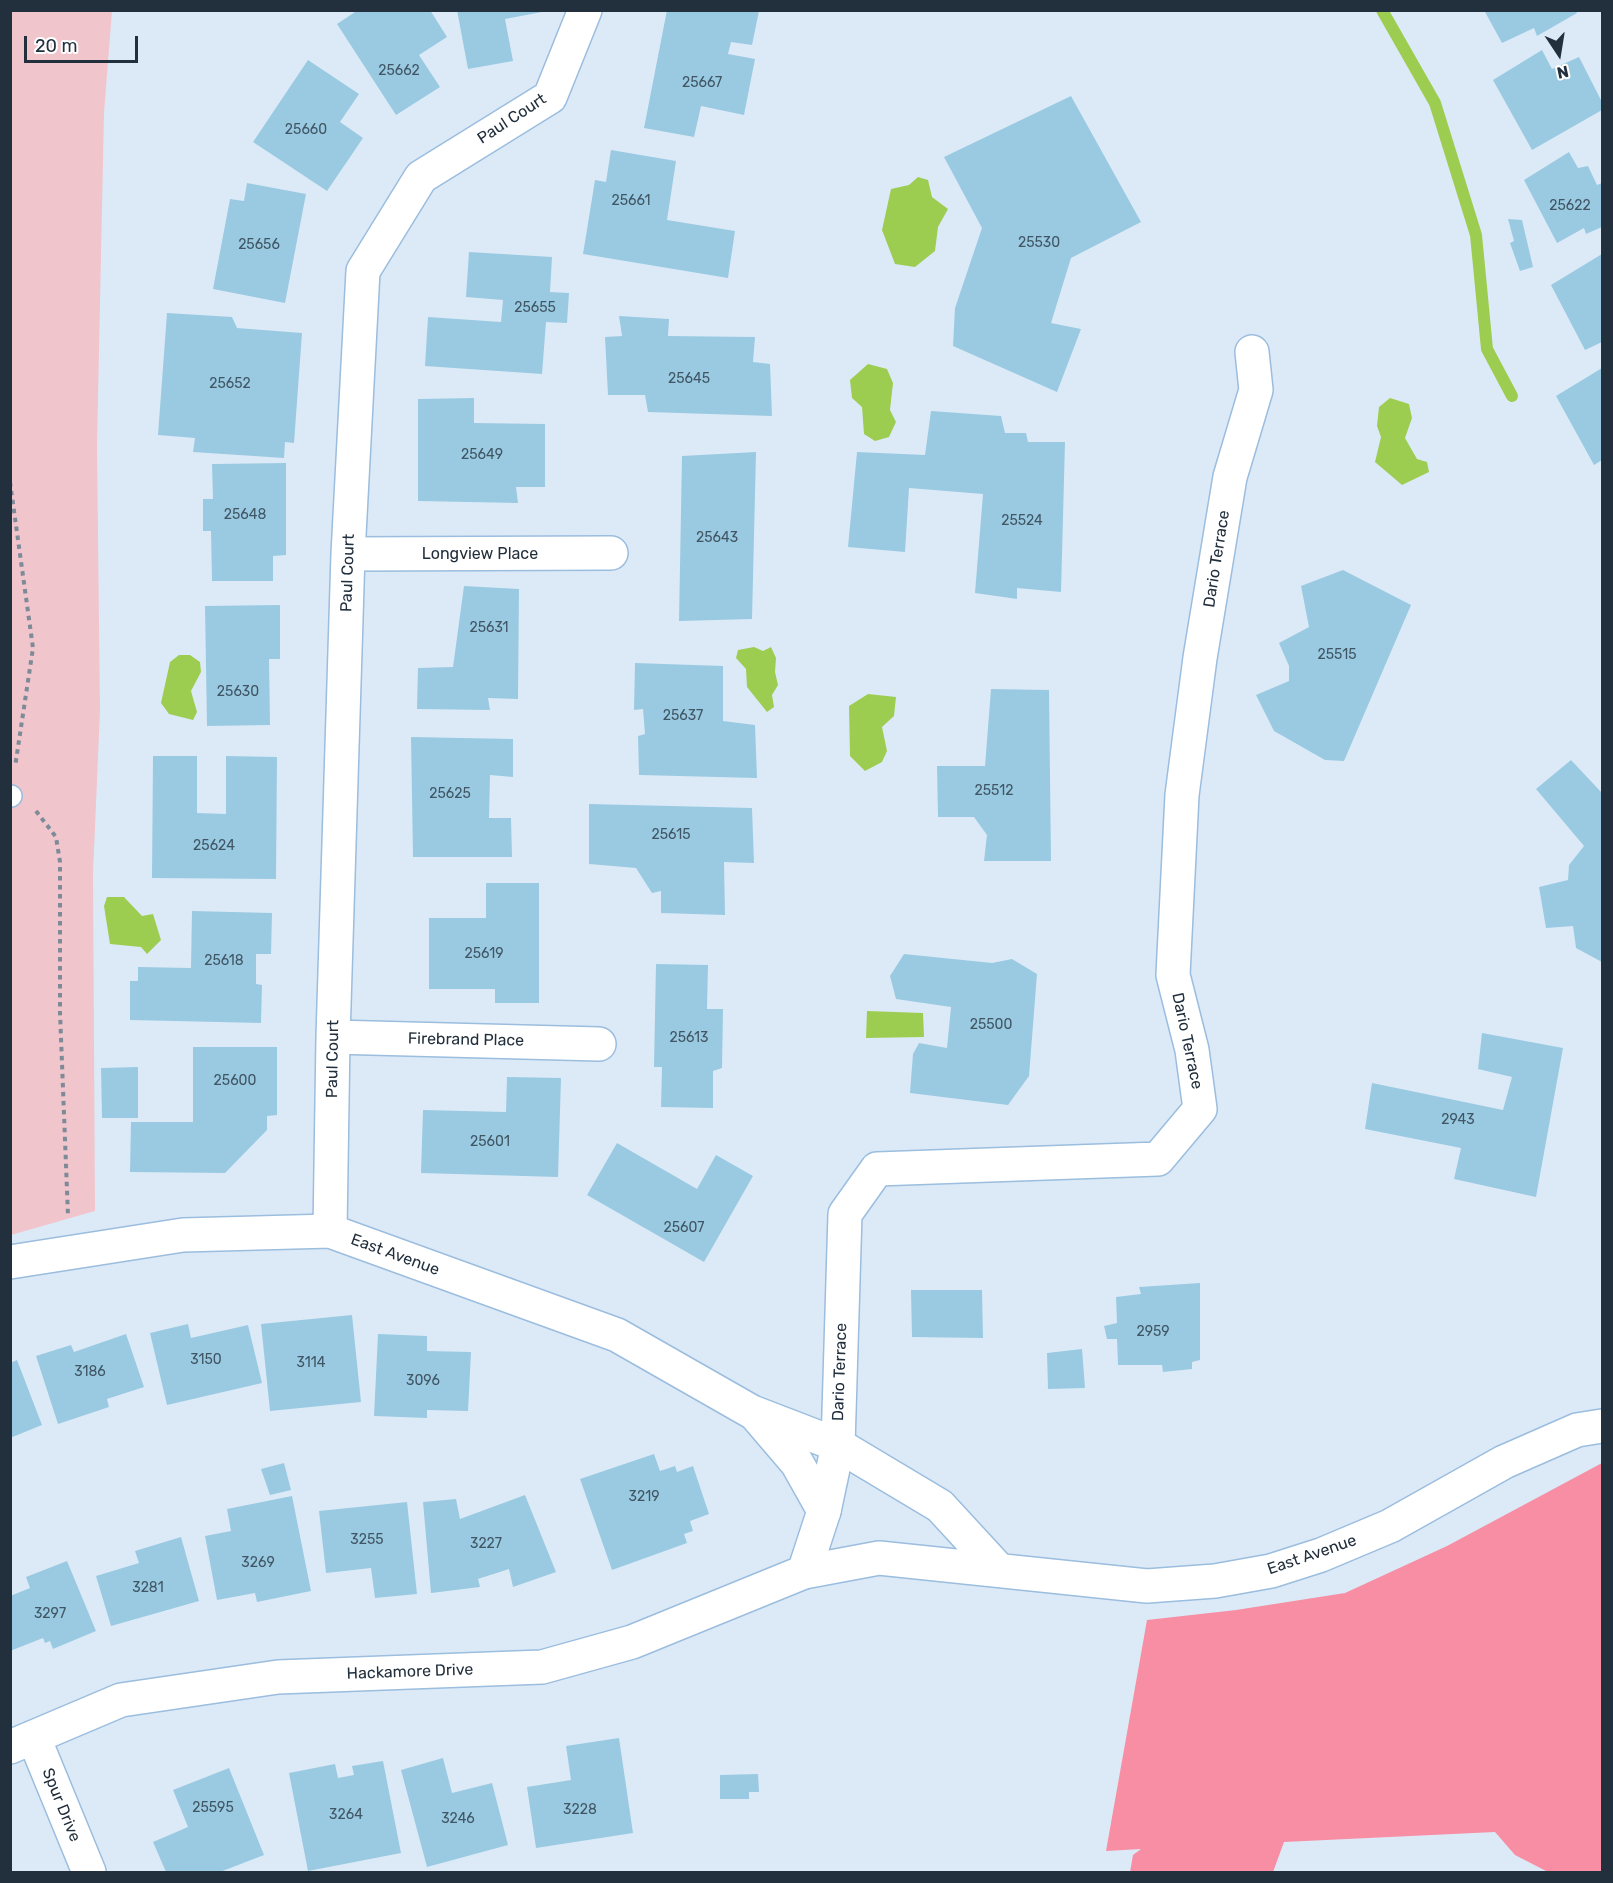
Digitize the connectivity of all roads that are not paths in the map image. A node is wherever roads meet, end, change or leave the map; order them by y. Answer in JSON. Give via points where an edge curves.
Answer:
{"nodes":[{"id":1,"x":585,"y":10,"type":"edge"},
{"id":2,"x":1252,"y":352,"type":"dead end"},
{"id":3,"x":611,"y":553,"type":"dead end"},
{"id":4,"x":348,"y":554,"type":"junction"},
{"id":5,"x":333,"y":1037,"type":"junction"},
{"id":6,"x":599,"y":1044,"type":"dead end"},
{"id":7,"x":330,"y":1232,"type":"junction"},
{"id":8,"x":10,"y":1262,"type":"edge"},
{"id":9,"x":752,"y":1412,"type":"junction"},
{"id":10,"x":1602,"y":1426,"type":"edge"},
{"id":11,"x":838,"y":1445,"type":"junction"},
{"id":12,"x":824,"y":1511,"type":"junction"},
{"id":13,"x":998,"y":1569,"type":"junction"},
{"id":14,"x":804,"y":1572,"type":"junction"},
{"id":15,"x":22,"y":1743,"type":"edge"},
{"id":16,"x":89,"y":1872,"type":"edge"}],
"edges":[{"from":1,"to":4,"type":"street","name":"Paul Court","via":[[550,97],[422,177],[363,271]]},
{"from":2,"to":11,"type":"street","name":"Dario Terrace","via":[[1256,390],[1230,477],[1182,795],[1173,975],[1192,1050],[1200,1109],[1158,1159],[877,1169],[845,1214]]},
{"from":3,"to":4,"type":"street","name":"Longview Place"},
{"from":4,"to":5,"type":"street","name":"Paul Court"},
{"from":5,"to":6,"type":"street","name":"Firebrand Place"},
{"from":5,"to":7,"type":"street","name":"Paul Court"},
{"from":7,"to":8,"type":"street","name":"East Avenue","via":[[183,1235]]},
{"from":7,"to":9,"type":"street","name":"East Avenue","via":[[617,1335]]},
{"from":9,"to":11,"type":"street","name":"East Avenue"},
{"from":9,"to":12,"type":"street","name":"East Avenue","via":[[797,1464]]},
{"from":10,"to":13,"type":"street","name":"East Avenue","via":[[1577,1430],[1504,1462],[1390,1526],[1321,1556],[1271,1571],[1215,1581],[1148,1586]]},
{"from":11,"to":12,"type":"street","name":"Dario Terrace"},
{"from":11,"to":13,"type":"street","name":"East Avenue","via":[[940,1506]]},
{"from":12,"to":14,"type":"street"},
{"from":13,"to":14,"type":"street","name":"East Avenue","via":[[879,1558]]},
{"from":14,"to":15,"type":"street","name":"Hackamore Drive","via":[[632,1642],[542,1667],[278,1677],[121,1700]]},
{"from":15,"to":16,"type":"street","name":"Spur Drive"}]}
